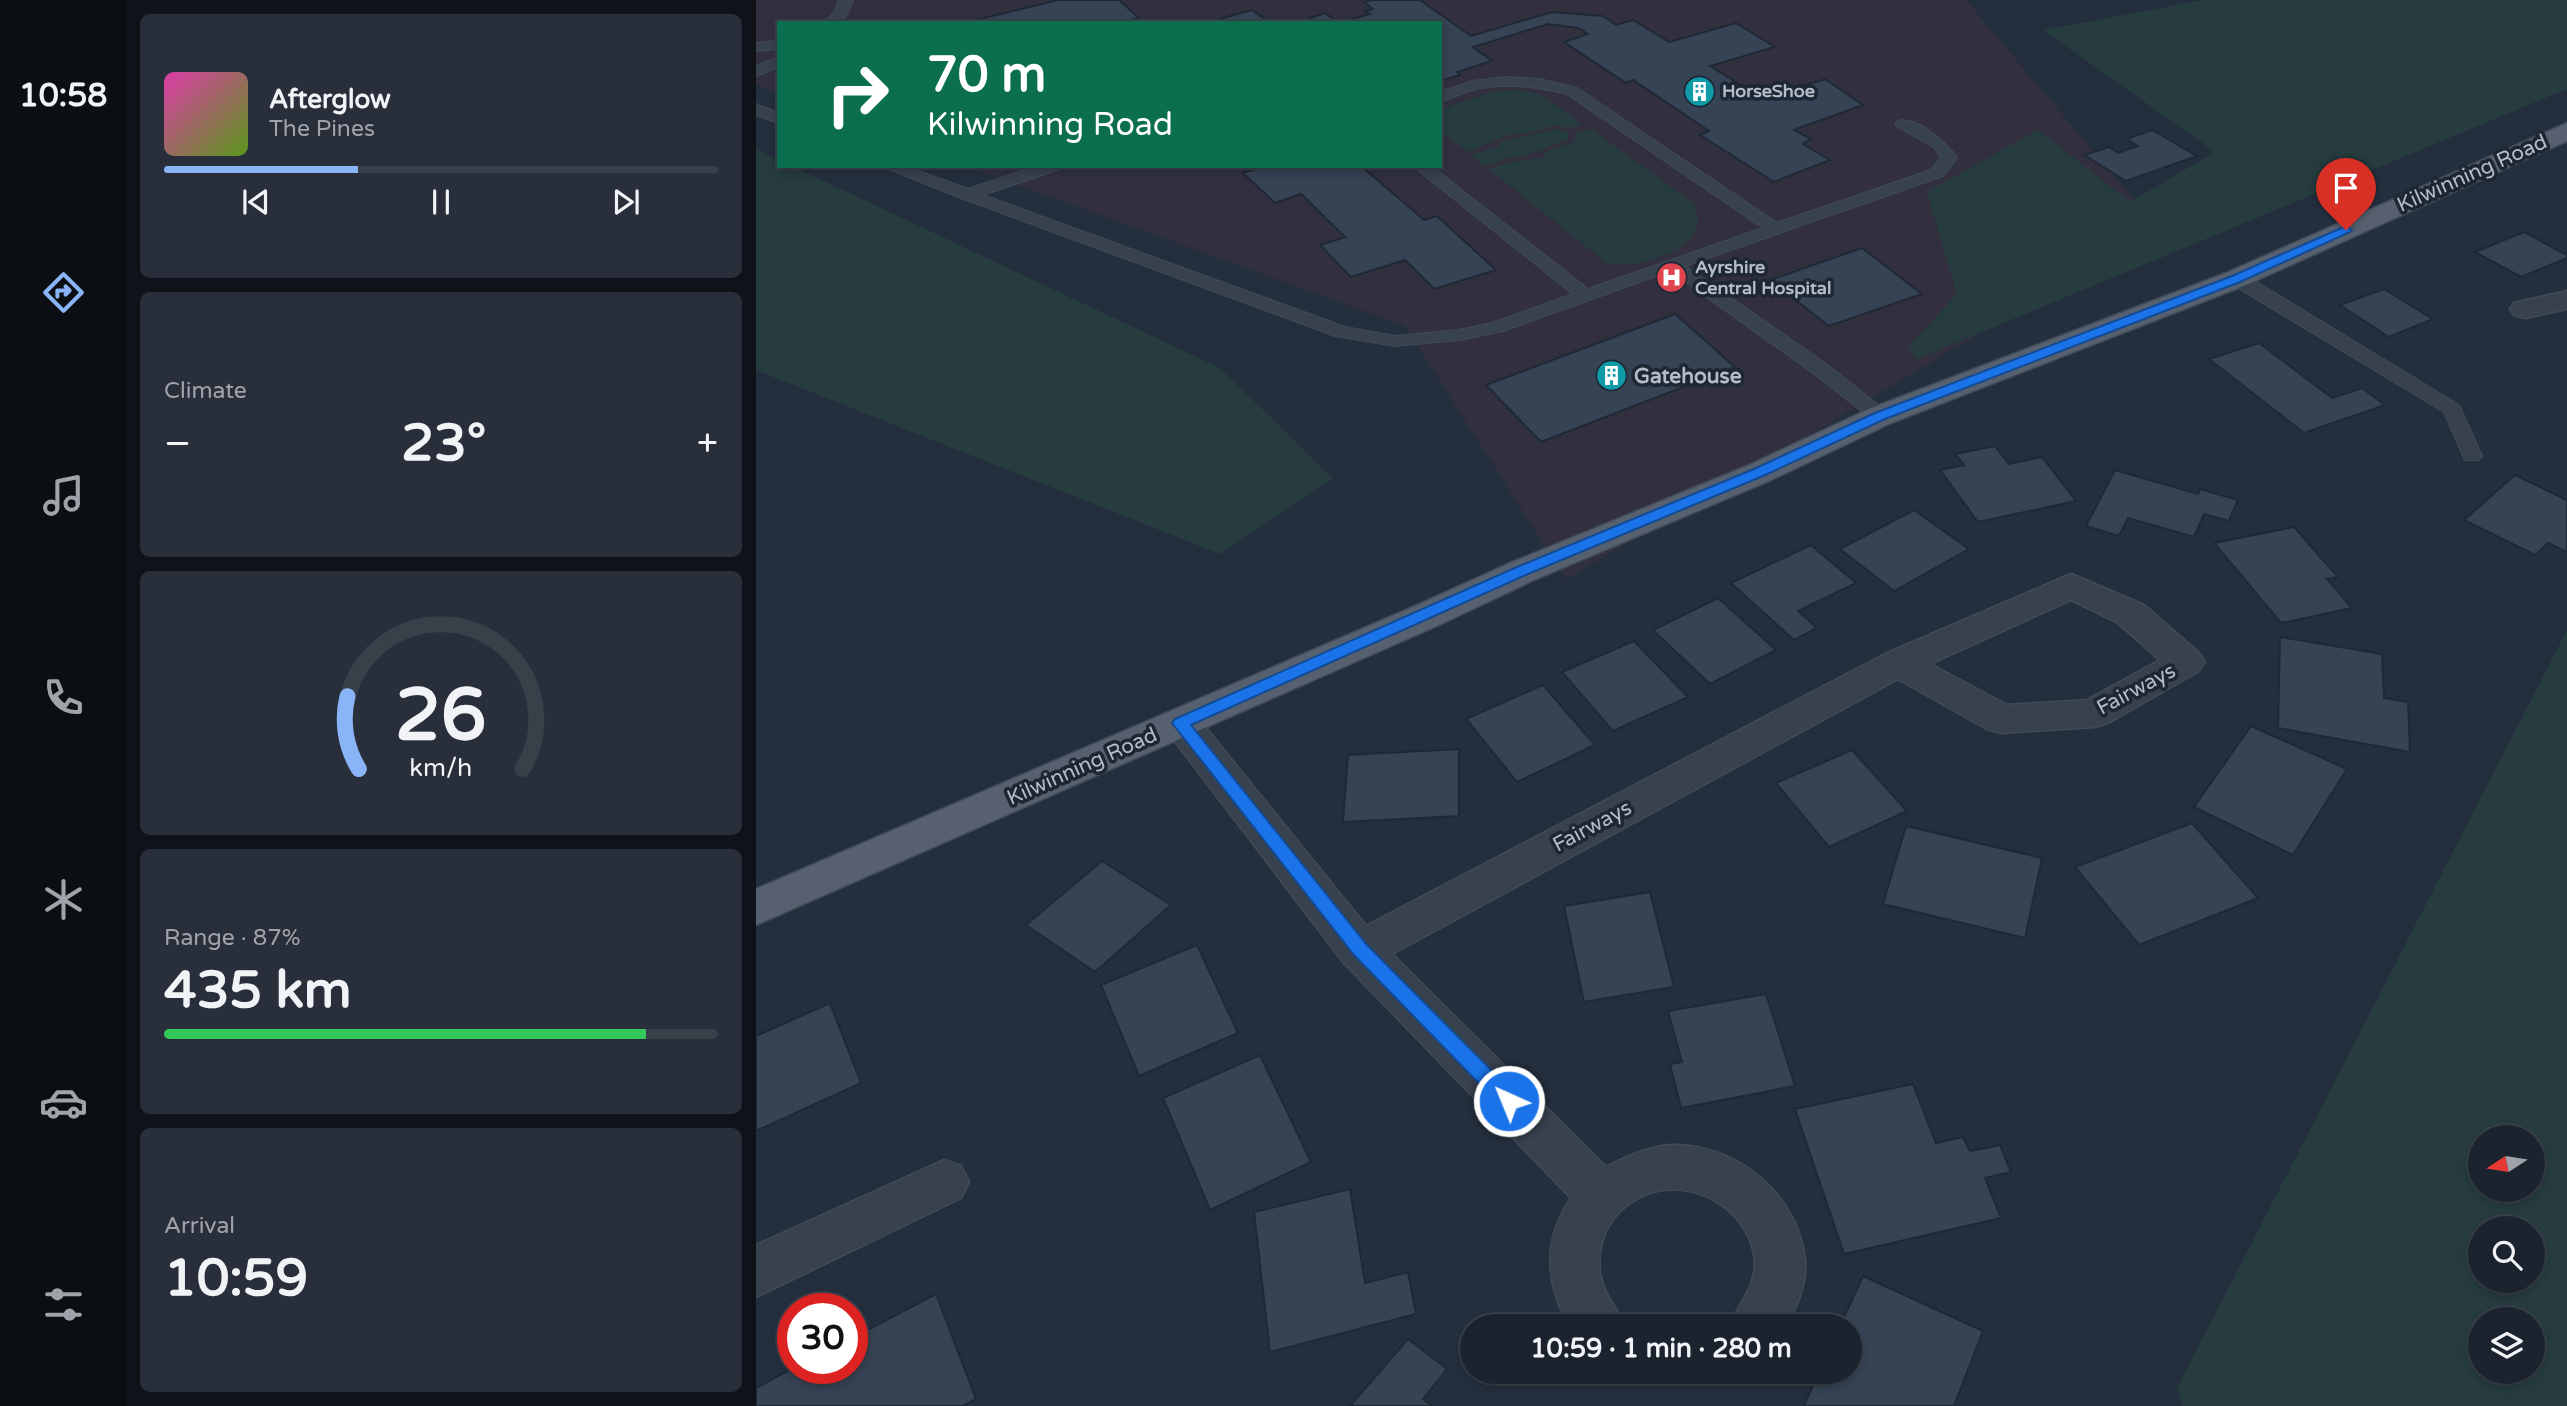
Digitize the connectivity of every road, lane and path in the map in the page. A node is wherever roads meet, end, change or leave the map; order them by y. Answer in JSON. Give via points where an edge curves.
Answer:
{"nodes":[{"id":1,"x":846,"y":0,"type":"edge"},
{"id":2,"x":833,"y":21,"type":"edge"},
{"id":3,"x":777,"y":45,"type":"edge"},
{"id":4,"x":756,"y":47,"type":"edge"},
{"id":5,"x":777,"y":62,"type":"edge"},
{"id":6,"x":756,"y":72,"type":"edge"},
{"id":7,"x":1442,"y":96,"type":"edge"},
{"id":8,"x":756,"y":109,"type":"edge"},
{"id":9,"x":777,"y":118,"type":"edge"},
{"id":10,"x":1903,"y":124,"type":"dead end"},
{"id":11,"x":2567,"y":131,"type":"edge"},
{"id":12,"x":895,"y":168,"type":"edge"},
{"id":13,"x":1048,"y":168,"type":"edge"},
{"id":14,"x":1424,"y":168,"type":"edge"},
{"id":15,"x":967,"y":195,"type":"junction"},
{"id":16,"x":1774,"y":228,"type":"junction"},
{"id":17,"x":1672,"y":265,"type":"junction"},
{"id":18,"x":2236,"y":279,"type":"junction"},
{"id":19,"x":1587,"y":297,"type":"junction"},
{"id":20,"x":2567,"y":300,"type":"edge"},
{"id":21,"x":2525,"y":309,"type":"dead end"},
{"id":22,"x":1880,"y":416,"type":"junction"},
{"id":23,"x":2472,"y":456,"type":"dead end"},
{"id":24,"x":1898,"y":663,"type":"junction"},
{"id":25,"x":1180,"y":723,"type":"junction"},
{"id":26,"x":756,"y":908,"type":"edge"},
{"id":27,"x":1360,"y":950,"type":"junction"},
{"id":28,"x":944,"y":1182,"type":"dead end"},
{"id":29,"x":1602,"y":1196,"type":"junction"},
{"id":30,"x":756,"y":1273,"type":"edge"},
{"id":31,"x":1587,"y":1314,"type":"edge"},
{"id":32,"x":1764,"y":1314,"type":"edge"}],
"edges":[{"from":1,"to":2,"type":"lane"},
{"from":3,"to":4,"type":"lane"},
{"from":5,"to":6,"type":"lane"},
{"from":7,"to":16,"type":"lane","via":[[1500,80],[1543,82],[1573,92]]},
{"from":8,"to":9,"type":"lane"},
{"from":10,"to":16,"type":"lane","via":[[1939,145],[1950,158],[1937,173]]},
{"from":11,"to":18,"type":"main road","name":"Kilwinning Road"},
{"from":12,"to":15,"type":"lane"},
{"from":13,"to":15,"type":"lane"},
{"from":14,"to":19,"type":"lane"},
{"from":15,"to":19,"type":"lane","via":[[1341,332],[1395,341],[1497,327]]},
{"from":16,"to":17,"type":"lane"},
{"from":17,"to":19,"type":"lane"},
{"from":17,"to":22,"type":"lane"},
{"from":18,"to":22,"type":"main road","name":"Kilwinning Road"},
{"from":18,"to":23,"type":"lane","via":[[2452,409]]},
{"from":20,"to":21,"type":"street"},
{"from":22,"to":25,"type":"main road","name":"Kilwinning Road"},
{"from":24,"to":24,"type":"street","name":"Fairways","via":[[2071,586],[2131,614],[2186,662],[2094,713],[2001,719]]},
{"from":24,"to":27,"type":"street","name":"Fairways"},
{"from":25,"to":26,"type":"main road","name":"Kilwinning Road"},
{"from":25,"to":27,"type":"street"},
{"from":27,"to":29,"type":"street"},
{"from":28,"to":30,"type":"street"},
{"from":29,"to":31,"type":"street","via":[[1589,1211],[1575,1242],[1573,1275]]},
{"from":29,"to":32,"type":"street","via":[[1630,1177],[1673,1167],[1707,1172],[1739,1187],[1768,1218],[1779,1250],[1779,1283]]}]}
